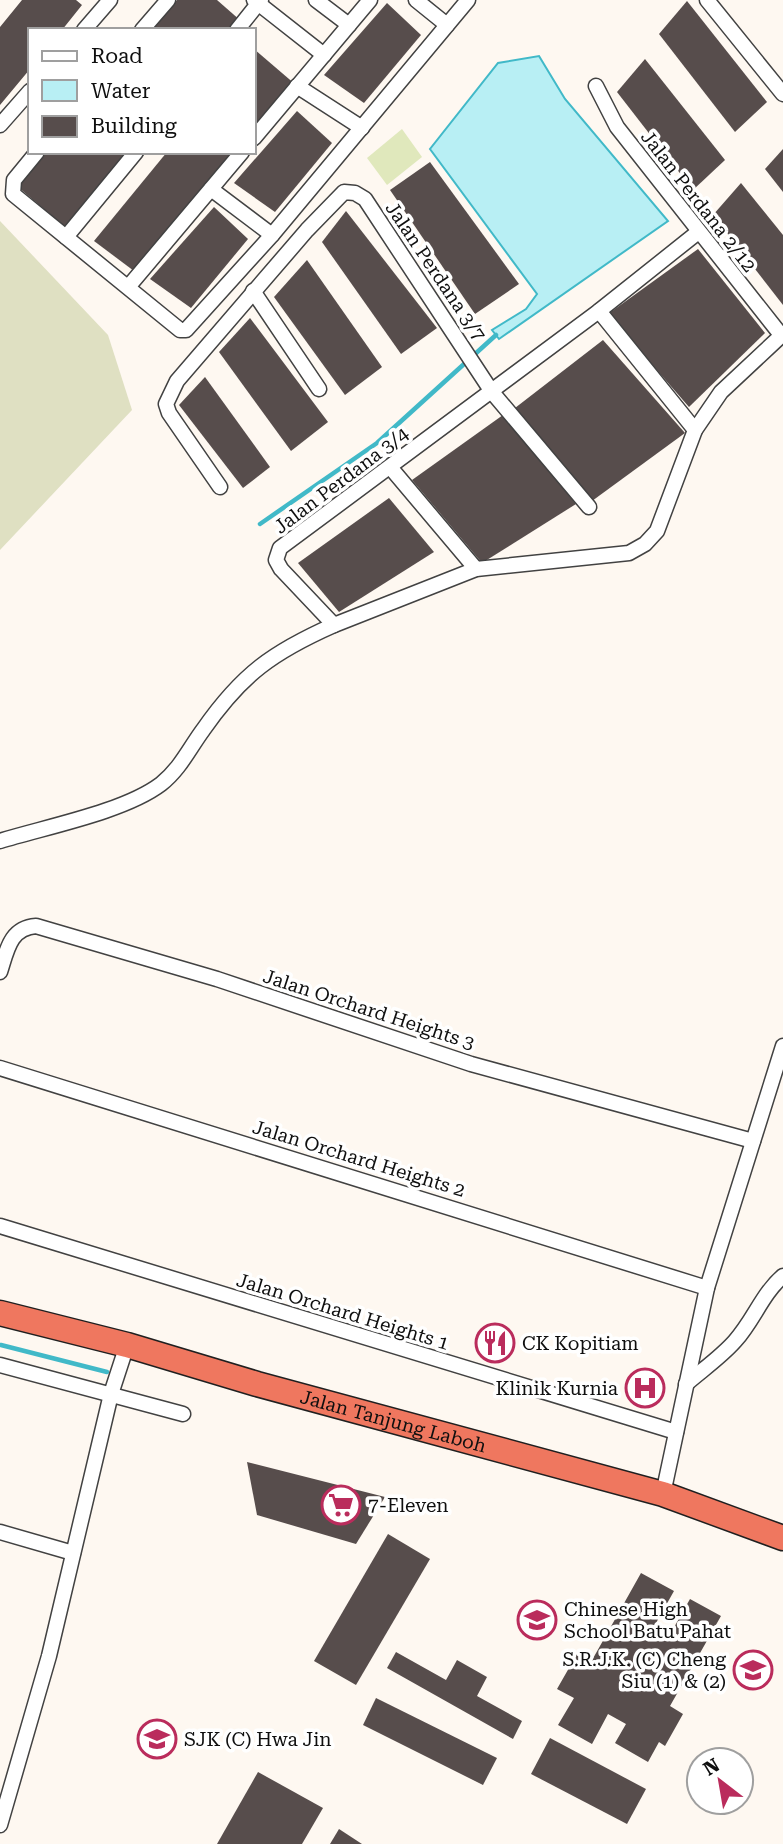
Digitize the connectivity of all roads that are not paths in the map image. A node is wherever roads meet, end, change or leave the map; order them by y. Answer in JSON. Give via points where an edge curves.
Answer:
{"nodes":[{"id":1,"x":168,"y":0,"type":"edge"},
{"id":2,"x":316,"y":0,"type":"edge"},
{"id":3,"x":370,"y":0,"type":"edge"},
{"id":4,"x":416,"y":0,"type":"edge"},
{"id":5,"x":468,"y":0,"type":"edge"},
{"id":6,"x":707,"y":0,"type":"edge"},
{"id":7,"x":258,"y":1,"type":"edge"},
{"id":8,"x":101,"y":3,"type":"edge"},
{"id":9,"x":349,"y":25,"type":"junction"},
{"id":10,"x":447,"y":25,"type":"junction"},
{"id":11,"x":85,"y":28,"type":"edge"},
{"id":12,"x":144,"y":28,"type":"edge"},
{"id":13,"x":238,"y":28,"type":"edge"},
{"id":14,"x":324,"y":55,"type":"junction"},
{"id":15,"x":297,"y":86,"type":"junction"},
{"id":16,"x":596,"y":86,"type":"dead end"},
{"id":17,"x":28,"y":93,"type":"edge"},
{"id":18,"x":783,"y":94,"type":"edge"},
{"id":19,"x":0,"y":125,"type":"edge"},
{"id":20,"x":362,"y":128,"type":"junction"},
{"id":21,"x":256,"y":136,"type":"edge"},
{"id":22,"x":35,"y":154,"type":"edge"},
{"id":23,"x":134,"y":154,"type":"edge"},
{"id":24,"x":240,"y":154,"type":"edge"},
{"id":25,"x":211,"y":189,"type":"junction"},
{"id":26,"x":698,"y":233,"type":"junction"},
{"id":27,"x":272,"y":235,"type":"junction"},
{"id":28,"x":66,"y":237,"type":"junction"},
{"id":29,"x":128,"y":286,"type":"junction"},
{"id":30,"x":253,"y":292,"type":"junction"},
{"id":31,"x":599,"y":311,"type":"junction"},
{"id":32,"x":782,"y":334,"type":"edge"},
{"id":33,"x":319,"y":389,"type":"dead end"},
{"id":34,"x":492,"y":392,"type":"junction"},
{"id":35,"x":695,"y":430,"type":"junction"},
{"id":36,"x":390,"y":467,"type":"junction"},
{"id":37,"x":220,"y":487,"type":"dead end"},
{"id":38,"x":589,"y":507,"type":"dead end"},
{"id":39,"x":476,"y":569,"type":"junction"},
{"id":40,"x":334,"y":625,"type":"junction"},
{"id":41,"x":0,"y":841,"type":"edge"},
{"id":42,"x":0,"y":972,"type":"edge"},
{"id":43,"x":783,"y":1046,"type":"edge"},
{"id":44,"x":0,"y":1068,"type":"edge"},
{"id":45,"x":753,"y":1141,"type":"junction"},
{"id":46,"x":0,"y":1226,"type":"edge"},
{"id":47,"x":783,"y":1276,"type":"edge"},
{"id":48,"x":707,"y":1288,"type":"junction"},
{"id":49,"x":0,"y":1313,"type":"edge"},
{"id":50,"x":127,"y":1345,"type":"junction"},
{"id":51,"x":0,"y":1365,"type":"edge"},
{"id":52,"x":686,"y":1384,"type":"junction"},
{"id":53,"x":111,"y":1394,"type":"junction"},
{"id":54,"x":183,"y":1414,"type":"dead end"},
{"id":55,"x":676,"y":1432,"type":"junction"},
{"id":56,"x":663,"y":1494,"type":"junction"},
{"id":57,"x":0,"y":1532,"type":"edge"},
{"id":58,"x":783,"y":1538,"type":"edge"},
{"id":59,"x":73,"y":1553,"type":"junction"},
{"id":60,"x":0,"y":1825,"type":"edge"}],
"edges":[{"from":1,"to":12,"type":"street"},
{"from":2,"to":9,"type":"street"},
{"from":3,"to":9,"type":"street"},
{"from":4,"to":10,"type":"street"},
{"from":5,"to":10,"type":"street"},
{"from":6,"to":18,"type":"street"},
{"from":7,"to":13,"type":"street"},
{"from":7,"to":14,"type":"street"},
{"from":8,"to":11,"type":"street"},
{"from":9,"to":14,"type":"street"},
{"from":10,"to":20,"type":"street"},
{"from":14,"to":15,"type":"street"},
{"from":15,"to":20,"type":"street"},
{"from":15,"to":21,"type":"street"},
{"from":16,"to":26,"type":"street","name":"Jalan Perdana 2/12","via":[[617,127]]},
{"from":17,"to":19,"type":"street"},
{"from":20,"to":27,"type":"street"},
{"from":22,"to":28,"type":"street","via":[[14,180],[13,194]]},
{"from":23,"to":28,"type":"street"},
{"from":24,"to":25,"type":"street"},
{"from":25,"to":27,"type":"street"},
{"from":25,"to":29,"type":"street"},
{"from":26,"to":31,"type":"street","name":"Jalan Perdana 3/4"},
{"from":26,"to":32,"type":"street","name":"Jalan Perdana 2/12"},
{"from":27,"to":29,"type":"street","via":[[186,330],[180,330]]},
{"from":28,"to":29,"type":"street"},
{"from":30,"to":33,"type":"street"},
{"from":30,"to":34,"type":"street","name":"Jalan Perdana 3/7","via":[[335,199],[344,192],[355,192],[365,199]]},
{"from":30,"to":37,"type":"street","via":[[177,381],[166,404]]},
{"from":31,"to":34,"type":"street","name":"Jalan Perdana 3/4"},
{"from":31,"to":35,"type":"street"},
{"from":32,"to":35,"type":"street","via":[[721,392]]},
{"from":34,"to":36,"type":"street","name":"Jalan Perdana 3/4"},
{"from":34,"to":38,"type":"street","name":"Jalan Perdana 3/7"},
{"from":35,"to":39,"type":"street","via":[[657,531],[645,544],[629,553]]},
{"from":36,"to":39,"type":"street"},
{"from":36,"to":40,"type":"street","name":"Jalan Perdana 3/4","via":[[280,548],[276,560]]},
{"from":39,"to":40,"type":"street"},
{"from":40,"to":41,"type":"street","via":[[265,660],[240,683],[184,761],[161,784],[134,800]]},
{"from":42,"to":45,"type":"street","name":"Jalan Orchard Heights 3","via":[[17,932],[36,926],[217,979],[471,1064]]},
{"from":43,"to":45,"type":"street"},
{"from":44,"to":48,"type":"street","name":"Jalan Orchard Heights 2"},
{"from":45,"to":48,"type":"street"},
{"from":46,"to":55,"type":"street","name":"Jalan Orchard Heights 1"},
{"from":47,"to":52,"type":"street","via":[[767,1290],[734,1343]]},
{"from":48,"to":52,"type":"street"},
{"from":49,"to":50,"type":"highway","name":"Jalan Tanjung Laboh"},
{"from":50,"to":53,"type":"street"},
{"from":50,"to":56,"type":"highway","name":"Jalan Tanjung Laboh"},
{"from":51,"to":53,"type":"street"},
{"from":52,"to":55,"type":"street"},
{"from":53,"to":54,"type":"street"},
{"from":53,"to":59,"type":"street"},
{"from":55,"to":56,"type":"street"},
{"from":56,"to":58,"type":"highway","name":"Jalan Tanjung Laboh"},
{"from":57,"to":59,"type":"street"},
{"from":59,"to":60,"type":"street","via":[[49,1656]]}]}
